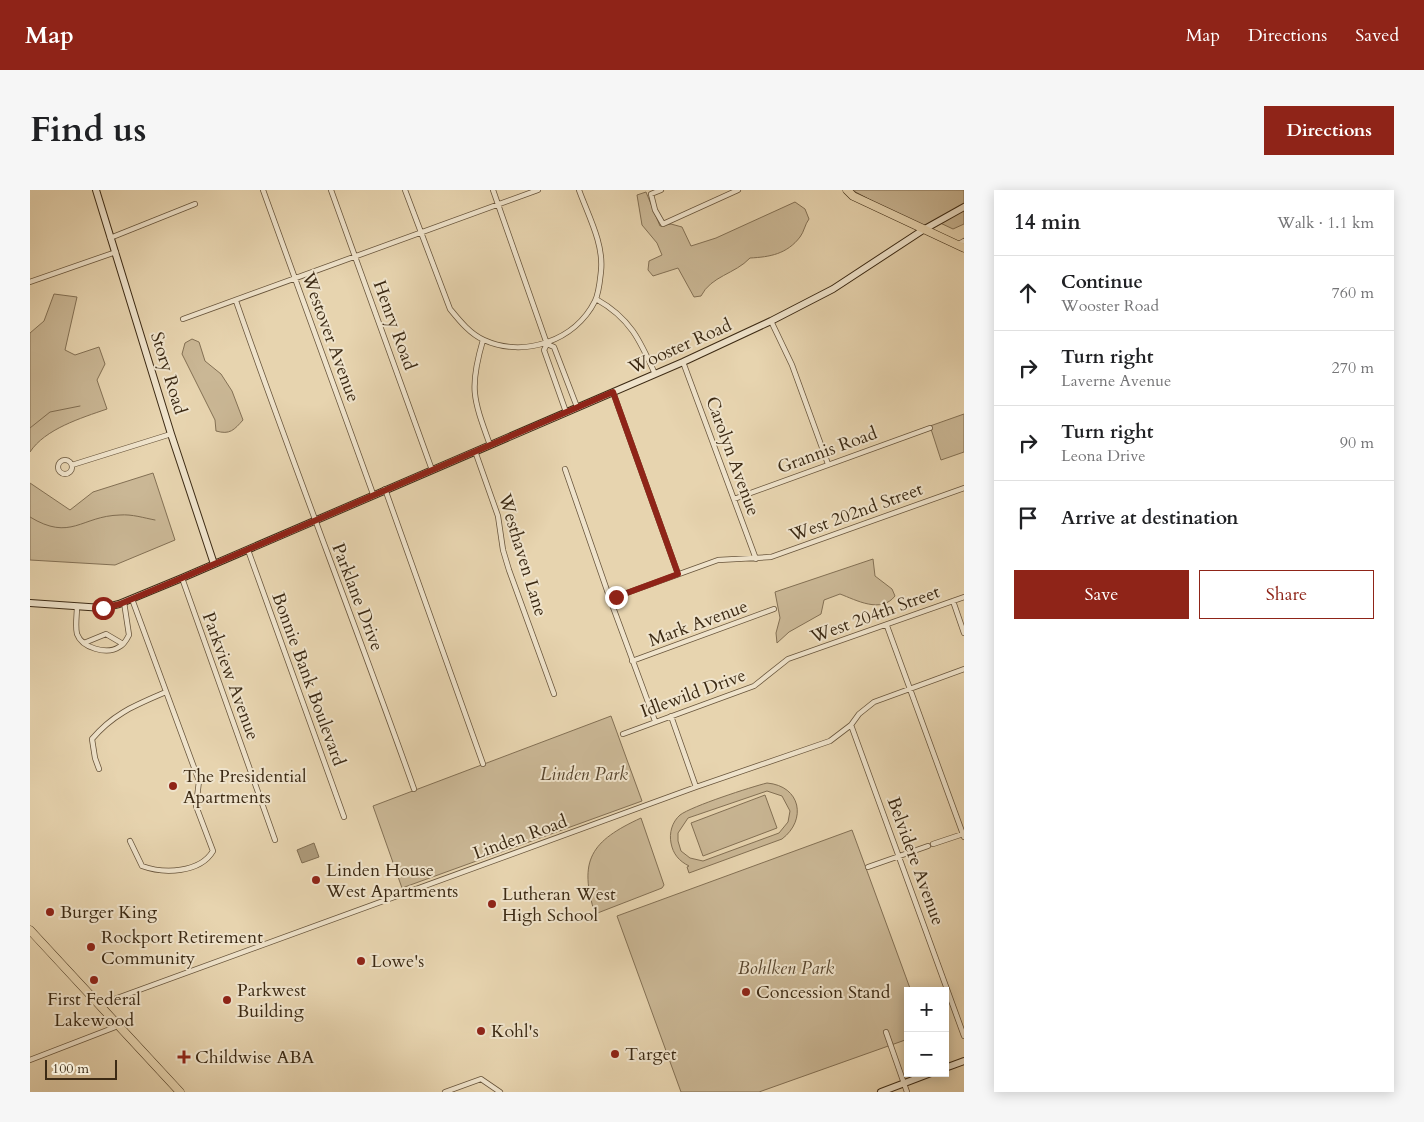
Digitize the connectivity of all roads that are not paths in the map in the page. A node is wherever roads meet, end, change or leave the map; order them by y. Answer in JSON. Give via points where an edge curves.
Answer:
{"nodes":[{"id":1,"x":96,"y":190,"type":"edge"},
{"id":2,"x":263,"y":190,"type":"edge"},
{"id":3,"x":331,"y":190,"type":"edge"},
{"id":4,"x":405,"y":190,"type":"edge"},
{"id":5,"x":493,"y":190,"type":"edge"},
{"id":6,"x":538,"y":190,"type":"edge"},
{"id":7,"x":580,"y":190,"type":"edge"},
{"id":8,"x":660,"y":190,"type":"edge"},
{"id":9,"x":738,"y":190,"type":"edge"},
{"id":10,"x":847,"y":190,"type":"edge"},
{"id":11,"x":195,"y":204,"type":"dead end"},
{"id":12,"x":498,"y":204,"type":"junction"},
{"id":13,"x":964,"y":207,"type":"edge"},
{"id":14,"x":923,"y":230,"type":"junction"},
{"id":15,"x":420,"y":232,"type":"junction"},
{"id":16,"x":110,"y":238,"type":"junction"},
{"id":17,"x":962,"y":244,"type":"edge"},
{"id":18,"x":116,"y":252,"type":"junction"},
{"id":19,"x":355,"y":256,"type":"junction"},
{"id":20,"x":295,"y":278,"type":"junction"},
{"id":21,"x":30,"y":282,"type":"edge"},
{"id":22,"x":596,"y":299,"type":"junction"},
{"id":23,"x":236,"y":301,"type":"junction"},
{"id":24,"x":183,"y":320,"type":"dead end"},
{"id":25,"x":771,"y":321,"type":"junction"},
{"id":26,"x":483,"y":340,"type":"junction"},
{"id":27,"x":547,"y":344,"type":"junction"},
{"id":28,"x":684,"y":362,"type":"junction"},
{"id":29,"x":655,"y":374,"type":"junction"},
{"id":30,"x":613,"y":392,"type":"junction"},
{"id":31,"x":577,"y":407,"type":"junction"},
{"id":32,"x":566,"y":412,"type":"junction"},
{"id":33,"x":930,"y":428,"type":"dead end"},
{"id":34,"x":171,"y":434,"type":"junction"},
{"id":35,"x":490,"y":445,"type":"junction"},
{"id":36,"x":475,"y":451,"type":"junction"},
{"id":37,"x":828,"y":464,"type":"junction"},
{"id":38,"x":72,"y":465,"type":"dead end"},
{"id":39,"x":565,"y":469,"type":"dead end"},
{"id":40,"x":432,"y":470,"type":"junction"},
{"id":41,"x":964,"y":488,"type":"edge"},
{"id":42,"x":385,"y":489,"type":"junction"},
{"id":43,"x":373,"y":494,"type":"junction"},
{"id":44,"x":734,"y":499,"type":"junction"},
{"id":45,"x":314,"y":522,"type":"junction"},
{"id":46,"x":248,"y":550,"type":"junction"},
{"id":47,"x":756,"y":559,"type":"junction"},
{"id":48,"x":214,"y":564,"type":"junction"},
{"id":49,"x":678,"y":574,"type":"junction"},
{"id":50,"x":182,"y":578,"type":"junction"},
{"id":51,"x":964,"y":597,"type":"edge"},
{"id":52,"x":132,"y":599,"type":"junction"},
{"id":53,"x":610,"y":599,"type":"junction"},
{"id":54,"x":952,"y":601,"type":"junction"},
{"id":55,"x":124,"y":602,"type":"junction"},
{"id":56,"x":30,"y":603,"type":"edge"},
{"id":57,"x":76,"y":606,"type":"junction"},
{"id":58,"x":774,"y":610,"type":"dead end"},
{"id":59,"x":886,"y":626,"type":"junction"},
{"id":60,"x":964,"y":633,"type":"edge"},
{"id":61,"x":84,"y":643,"type":"junction"},
{"id":62,"x":123,"y":644,"type":"junction"},
{"id":63,"x":795,"y":657,"type":"joint"},
{"id":64,"x":632,"y":661,"type":"junction"},
{"id":65,"x":964,"y":669,"type":"edge"},
{"id":66,"x":911,"y":687,"type":"junction"},
{"id":67,"x":166,"y":692,"type":"junction"},
{"id":68,"x":554,"y":694,"type":"dead end"},
{"id":69,"x":671,"y":716,"type":"junction"},
{"id":70,"x":656,"y":721,"type":"junction"},
{"id":71,"x":851,"y":725,"type":"junction"},
{"id":72,"x":623,"y":734,"type":"dead end"},
{"id":73,"x":483,"y":764,"type":"dead end"},
{"id":74,"x":100,"y":770,"type":"dead end"},
{"id":75,"x":696,"y":787,"type":"junction"},
{"id":76,"x":414,"y":789,"type":"dead end"},
{"id":77,"x":344,"y":817,"type":"dead end"},
{"id":78,"x":964,"y":835,"type":"edge"},
{"id":79,"x":275,"y":840,"type":"dead end"},
{"id":80,"x":130,"y":841,"type":"dead end"},
{"id":81,"x":933,"y":844,"type":"dead end"},
{"id":82,"x":928,"y":846,"type":"dead end"},
{"id":83,"x":900,"y":856,"type":"junction"},
{"id":84,"x":868,"y":867,"type":"dead end"},
{"id":85,"x":30,"y":930,"type":"edge"},
{"id":86,"x":98,"y":1005,"type":"junction"},
{"id":87,"x":118,"y":1026,"type":"junction"},
{"id":88,"x":886,"y":1032,"type":"dead end"},
{"id":89,"x":964,"y":1036,"type":"edge"},
{"id":90,"x":30,"y":1060,"type":"edge"},
{"id":91,"x":964,"y":1061,"type":"edge"},
{"id":92,"x":949,"y":1067,"type":"edge"},
{"id":93,"x":920,"y":1077,"type":"edge"},
{"id":94,"x":904,"y":1083,"type":"junction"},
{"id":95,"x":180,"y":1092,"type":"edge"},
{"id":96,"x":445,"y":1092,"type":"edge"},
{"id":97,"x":500,"y":1092,"type":"edge"},
{"id":98,"x":881,"y":1092,"type":"edge"},
{"id":99,"x":907,"y":1092,"type":"edge"}],
"edges":[{"from":1,"to":16,"type":"main road","name":"Story Road"},
{"from":2,"to":20,"type":"street","name":"Westover Avenue"},
{"from":3,"to":19,"type":"street","name":"Henry Road"},
{"from":4,"to":15,"type":"street"},
{"from":5,"to":12,"type":"street"},
{"from":6,"to":12,"type":"street"},
{"from":7,"to":22,"type":"street","via":[[600,250],[601,269]]},
{"from":8,"to":9,"type":"street","via":[[651,194],[663,224]]},
{"from":10,"to":14,"type":"main road","via":[[853,196]]},
{"from":11,"to":16,"type":"street"},
{"from":12,"to":15,"type":"street"},
{"from":12,"to":27,"type":"street"},
{"from":13,"to":14,"type":"main road","name":"Wooster Road"},
{"from":14,"to":17,"type":"main road"},
{"from":14,"to":25,"type":"main road","name":"Wooster Road","via":[[833,289]]},
{"from":15,"to":19,"type":"street"},
{"from":15,"to":26,"type":"street","via":[[450,309],[462,324]]},
{"from":16,"to":18,"type":"main road","name":"Story Road"},
{"from":18,"to":21,"type":"street"},
{"from":18,"to":34,"type":"main road","name":"Story Road"},
{"from":19,"to":20,"type":"street"},
{"from":19,"to":40,"type":"street","name":"Henry Road"},
{"from":20,"to":23,"type":"street"},
{"from":20,"to":43,"type":"street","name":"Westover Avenue"},
{"from":22,"to":27,"type":"street","via":[[584,318]]},
{"from":22,"to":29,"type":"street","via":[[629,324]]},
{"from":23,"to":24,"type":"street"},
{"from":23,"to":45,"type":"street","name":"Parklane Drive"},
{"from":25,"to":28,"type":"main road","name":"Wooster Road"},
{"from":25,"to":37,"type":"street","via":[[792,365]]},
{"from":26,"to":27,"type":"street","via":[[512,348]]},
{"from":26,"to":35,"type":"street","via":[[473,378],[474,393]]},
{"from":27,"to":31,"type":"street","via":[[554,347]]},
{"from":27,"to":32,"type":"street","via":[[544,350]]},
{"from":28,"to":29,"type":"main road","name":"Wooster Road"},
{"from":28,"to":44,"type":"street","name":"Carolyn Avenue"},
{"from":29,"to":30,"type":"main road","name":"Wooster Road"},
{"from":30,"to":31,"type":"main road","name":"Wooster Road"},
{"from":30,"to":49,"type":"street"},
{"from":31,"to":32,"type":"main road","name":"Wooster Road"},
{"from":32,"to":35,"type":"main road","name":"Wooster Road"},
{"from":33,"to":37,"type":"street","name":"Grannis Road"},
{"from":34,"to":38,"type":"street"},
{"from":34,"to":48,"type":"main road","name":"Story Road"},
{"from":35,"to":36,"type":"main road","name":"Wooster Road"},
{"from":36,"to":40,"type":"main road","name":"Wooster Road"},
{"from":36,"to":68,"type":"street","name":"Westhaven Lane","via":[[498,516],[509,570]]},
{"from":37,"to":44,"type":"street","name":"Grannis Road"},
{"from":39,"to":53,"type":"street"},
{"from":40,"to":42,"type":"main road","name":"Wooster Road"},
{"from":41,"to":47,"type":"street","name":"West 202nd Street","via":[[771,557]]},
{"from":42,"to":43,"type":"main road","name":"Wooster Road"},
{"from":42,"to":73,"type":"street"},
{"from":43,"to":45,"type":"main road","name":"Wooster Road"},
{"from":44,"to":47,"type":"street","name":"Carolyn Avenue"},
{"from":45,"to":46,"type":"main road","name":"Wooster Road"},
{"from":45,"to":76,"type":"street","name":"Parklane Drive","via":[[344,594]]},
{"from":46,"to":48,"type":"main road","name":"Wooster Road"},
{"from":46,"to":77,"type":"street","name":"Bonnie Bank Boulevard"},
{"from":47,"to":49,"type":"street","name":"West 202nd Street","via":[[718,560]]},
{"from":48,"to":50,"type":"main road","name":"Wooster Road"},
{"from":49,"to":53,"type":"street","name":"West 202nd Street"},
{"from":50,"to":52,"type":"main road","name":"Wooster Road"},
{"from":50,"to":79,"type":"street","name":"Parkview Avenue"},
{"from":51,"to":54,"type":"street","name":"West 204th Street"},
{"from":52,"to":55,"type":"main road","name":"Wooster Road"},
{"from":52,"to":67,"type":"street"},
{"from":53,"to":64,"type":"street"},
{"from":54,"to":59,"type":"street","name":"West 204th Street"},
{"from":54,"to":60,"type":"street"},
{"from":55,"to":57,"type":"main road","name":"Wooster Road","via":[[103,608]]},
{"from":55,"to":62,"type":"street","via":[[129,635]]},
{"from":56,"to":57,"type":"main road","name":"Wooster Road"},
{"from":57,"to":61,"type":"street","via":[[78,634]]},
{"from":58,"to":64,"type":"street","name":"Mark Avenue"},
{"from":59,"to":63,"type":"street","name":"West 204th Street"},
{"from":59,"to":66,"type":"street"},
{"from":61,"to":62,"type":"street","via":[[104,650]]},
{"from":61,"to":62,"type":"street","via":[[106,634]]},
{"from":63,"to":69,"type":"street","name":"Idlewild Drive","via":[[775,667],[754,686]]},
{"from":64,"to":70,"type":"street"},
{"from":65,"to":66,"type":"street","name":"Linden Road"},
{"from":66,"to":71,"type":"street","name":"Linden Road","via":[[874,702]]},
{"from":66,"to":78,"type":"street"},
{"from":67,"to":74,"type":"street","via":[[125,709],[92,739]]},
{"from":67,"to":80,"type":"street","via":[[199,781],[196,806],[213,851],[206,861],[186,869],[153,870],[142,866]]},
{"from":69,"to":70,"type":"street","name":"Idlewild Drive"},
{"from":69,"to":75,"type":"street"},
{"from":70,"to":72,"type":"street","name":"Idlewild Drive"},
{"from":71,"to":75,"type":"street","name":"Linden Road","via":[[830,741]]},
{"from":71,"to":83,"type":"street","name":"Belvidere Avenue"},
{"from":75,"to":86,"type":"street","name":"Linden Road"},
{"from":78,"to":81,"type":"street"},
{"from":82,"to":83,"type":"street"},
{"from":83,"to":84,"type":"street"},
{"from":83,"to":89,"type":"street","name":"Belvidere Avenue"},
{"from":85,"to":86,"type":"main road"},
{"from":86,"to":87,"type":"main road"},
{"from":87,"to":90,"type":"street"},
{"from":87,"to":95,"type":"main road"},
{"from":88,"to":94,"type":"street"},
{"from":91,"to":92,"type":"main road"},
{"from":93,"to":94,"type":"main road"},
{"from":94,"to":98,"type":"main road"},
{"from":94,"to":99,"type":"street"},
{"from":96,"to":97,"type":"street","via":[[480,1079]]}]}
